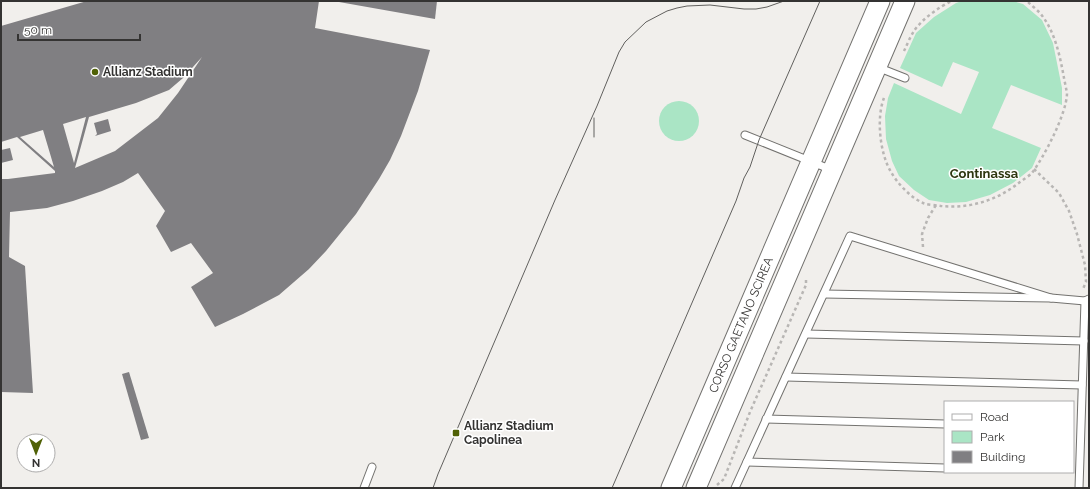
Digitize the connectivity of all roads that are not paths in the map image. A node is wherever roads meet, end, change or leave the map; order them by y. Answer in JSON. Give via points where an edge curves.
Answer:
{"nodes":[{"id":1,"x":880,"y":1,"type":"edge"},
{"id":2,"x":905,"y":1,"type":"edge"},
{"id":3,"x":886,"y":70,"type":"junction"},
{"id":4,"x":905,"y":78,"type":"dead end"},
{"id":5,"x":745,"y":135,"type":"dead end"},
{"id":6,"x":811,"y":162,"type":"junction"},
{"id":7,"x":833,"y":171,"type":"junction"},
{"id":8,"x":824,"y":294,"type":"junction"},
{"id":9,"x":1052,"y":298,"type":"junction"},
{"id":10,"x":1084,"y":300,"type":"edge"},
{"id":11,"x":806,"y":334,"type":"junction"},
{"id":12,"x":1084,"y":341,"type":"junction"},
{"id":13,"x":786,"y":377,"type":"junction"},
{"id":14,"x":1082,"y":385,"type":"junction"},
{"id":15,"x":766,"y":419,"type":"junction"},
{"id":16,"x":944,"y":424,"type":"edge"},
{"id":17,"x":1074,"y":426,"type":"edge"},
{"id":18,"x":1081,"y":426,"type":"junction"},
{"id":19,"x":747,"y":462,"type":"junction"},
{"id":20,"x":372,"y":467,"type":"dead end"},
{"id":21,"x":944,"y":468,"type":"edge"},
{"id":22,"x":1076,"y":471,"type":"edge"},
{"id":23,"x":364,"y":488,"type":"edge"},
{"id":24,"x":671,"y":488,"type":"edge"},
{"id":25,"x":696,"y":488,"type":"edge"},
{"id":26,"x":735,"y":488,"type":"edge"},
{"id":27,"x":1079,"y":488,"type":"edge"}],
"edges":[{"from":1,"to":6,"type":"street","name":"CORSO GAETANO SCIREA"},
{"from":2,"to":3,"type":"street","name":"CORSO GAETANO SCIREA"},
{"from":3,"to":4,"type":"lane"},
{"from":3,"to":7,"type":"street","name":"CORSO GAETANO SCIREA"},
{"from":5,"to":6,"type":"lane"},
{"from":6,"to":7,"type":"lane"},
{"from":6,"to":24,"type":"street","name":"CORSO GAETANO SCIREA"},
{"from":7,"to":25,"type":"street","name":"CORSO GAETANO SCIREA"},
{"from":8,"to":9,"type":"lane"},
{"from":8,"to":9,"type":"lane","via":[[850,236]]},
{"from":8,"to":11,"type":"lane"},
{"from":9,"to":10,"type":"lane"},
{"from":10,"to":12,"type":"lane"},
{"from":11,"to":12,"type":"lane"},
{"from":11,"to":13,"type":"lane"},
{"from":12,"to":14,"type":"lane"},
{"from":13,"to":14,"type":"lane"},
{"from":13,"to":15,"type":"lane"},
{"from":14,"to":18,"type":"lane"},
{"from":15,"to":16,"type":"lane"},
{"from":15,"to":19,"type":"lane"},
{"from":17,"to":18,"type":"lane"},
{"from":18,"to":22,"type":"lane"},
{"from":19,"to":21,"type":"lane"},
{"from":19,"to":26,"type":"lane"},
{"from":20,"to":23,"type":"lane"},
{"from":22,"to":27,"type":"lane"}]}
